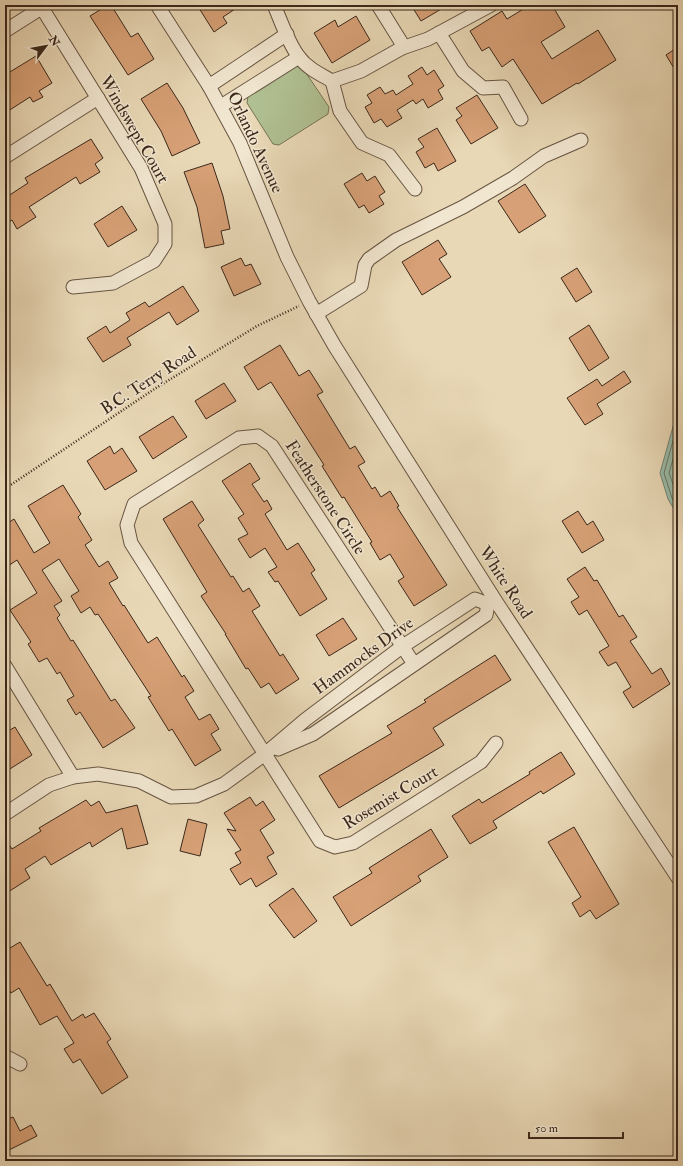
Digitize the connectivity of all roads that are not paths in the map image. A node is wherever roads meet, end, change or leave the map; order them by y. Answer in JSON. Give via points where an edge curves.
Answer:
{"nodes":[{"id":1,"x":157,"y":5,"type":"edge"},
{"id":2,"x":274,"y":5,"type":"edge"},
{"id":3,"x":378,"y":5,"type":"edge"},
{"id":4,"x":491,"y":5,"type":"edge"},
{"id":5,"x":44,"y":6,"type":"edge"},
{"id":6,"x":5,"y":31,"type":"edge"},
{"id":7,"x":439,"y":33,"type":"junction"},
{"id":8,"x":287,"y":34,"type":"junction"},
{"id":9,"x":402,"y":48,"type":"junction"},
{"id":10,"x":299,"y":57,"type":"junction"},
{"id":11,"x":332,"y":80,"type":"junction"},
{"id":12,"x":209,"y":86,"type":"junction"},
{"id":13,"x":98,"y":98,"type":"junction"},
{"id":14,"x":221,"y":106,"type":"junction"},
{"id":15,"x":520,"y":119,"type":"dead end"},
{"id":16,"x":581,"y":140,"type":"dead end"},
{"id":17,"x":5,"y":157,"type":"edge"},
{"id":18,"x":415,"y":189,"type":"dead end"},
{"id":19,"x":73,"y":287,"type":"dead end"},
{"id":20,"x":309,"y":301,"type":"joint"},
{"id":21,"x":316,"y":314,"type":"junction"},
{"id":22,"x":492,"y":602,"type":"junction"},
{"id":23,"x":403,"y":646,"type":"junction"},
{"id":24,"x":414,"y":664,"type":"junction"},
{"id":25,"x":5,"y":666,"type":"edge"},
{"id":26,"x":496,"y":743,"type":"dead end"},
{"id":27,"x":265,"y":754,"type":"junction"},
{"id":28,"x":73,"y":777,"type":"junction"},
{"id":29,"x":5,"y":814,"type":"edge"},
{"id":30,"x":678,"y":878,"type":"edge"},
{"id":31,"x":5,"y":1056,"type":"edge"},
{"id":32,"x":20,"y":1064,"type":"dead end"}],
"edges":[{"from":1,"to":12,"type":"street","name":"Orlando Avenue"},
{"from":2,"to":8,"type":"street"},
{"from":3,"to":9,"type":"street"},
{"from":4,"to":7,"type":"street"},
{"from":5,"to":6,"type":"street"},
{"from":5,"to":13,"type":"street","name":"Windswept Court"},
{"from":7,"to":9,"type":"street"},
{"from":7,"to":15,"type":"street","via":[[463,71],[483,88],[503,87]]},
{"from":8,"to":10,"type":"street"},
{"from":8,"to":12,"type":"street"},
{"from":9,"to":11,"type":"street","via":[[362,72]]},
{"from":10,"to":11,"type":"street","via":[[316,72]]},
{"from":10,"to":14,"type":"street"},
{"from":11,"to":18,"type":"street","via":[[340,111],[362,143],[389,155]]},
{"from":12,"to":14,"type":"street","name":"Orlando Avenue"},
{"from":13,"to":17,"type":"street"},
{"from":13,"to":19,"type":"street","name":"Windswept Court","via":[[141,168],[165,224],[165,244],[154,261],[113,283]]},
{"from":14,"to":20,"type":"street","name":"Orlando Avenue","via":[[240,143],[286,257]]},
{"from":16,"to":21,"type":"street","via":[[544,156],[520,174],[463,207],[396,240],[369,259],[365,265],[361,286]]},
{"from":20,"to":21,"type":"street","name":"White Road"},
{"from":21,"to":22,"type":"street","name":"White Road"},
{"from":22,"to":23,"type":"street","name":"Hammocks Drive","via":[[475,599]]},
{"from":22,"to":24,"type":"street","name":"Hammocks Drive","via":[[486,615]]},
{"from":22,"to":30,"type":"street","name":"White Road"},
{"from":23,"to":24,"type":"street","name":"Featherstone Circle"},
{"from":23,"to":27,"type":"street","name":"Hammocks Drive","via":[[305,720]]},
{"from":23,"to":27,"type":"street","name":"Featherstone Circle","via":[[272,446],[258,436],[239,438],[134,504],[127,525],[131,543]]},
{"from":24,"to":27,"type":"street","name":"Hammocks Drive","via":[[313,734]]},
{"from":25,"to":28,"type":"street"},
{"from":26,"to":27,"type":"street","name":"Rosemist Court","via":[[481,762],[353,843],[335,847],[320,841]]},
{"from":27,"to":28,"type":"street","name":"Hammocks Drive","via":[[224,784],[196,796],[171,797],[138,781],[98,774]]},
{"from":28,"to":29,"type":"street","name":"Hammocks Drive","via":[[49,785]]},
{"from":31,"to":32,"type":"street"}]}
